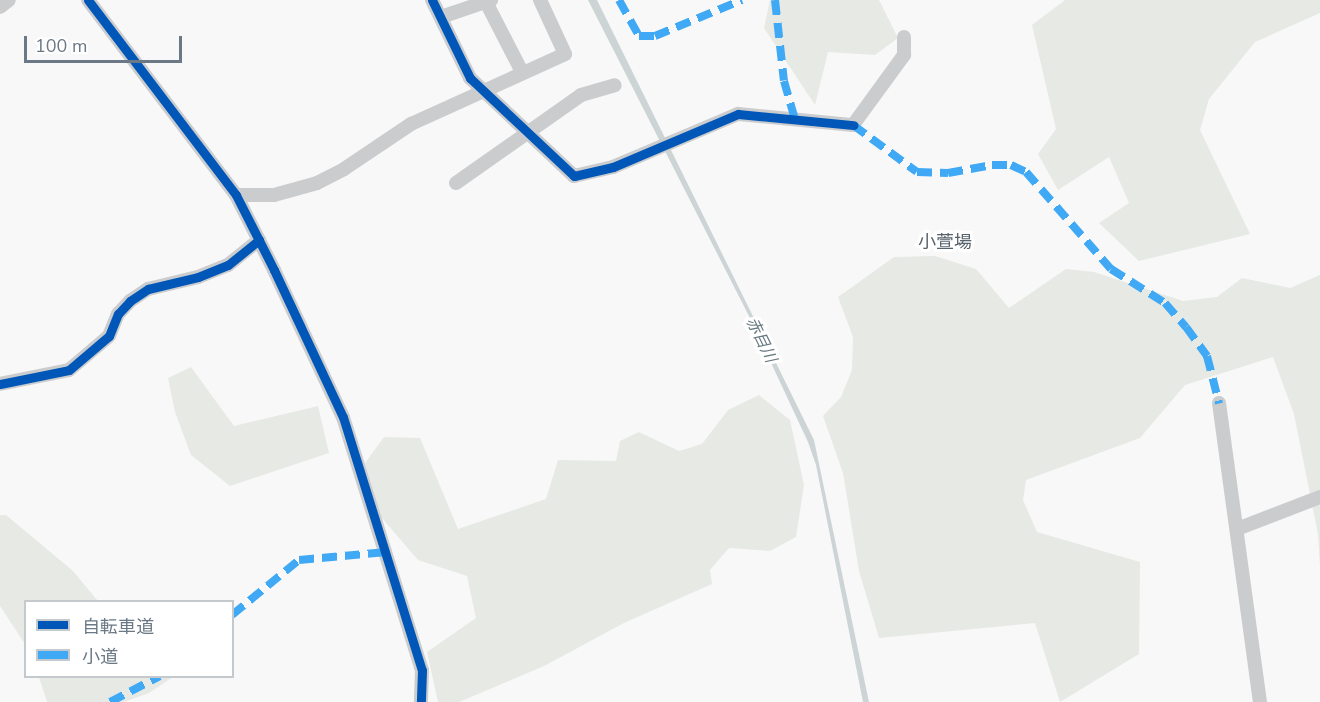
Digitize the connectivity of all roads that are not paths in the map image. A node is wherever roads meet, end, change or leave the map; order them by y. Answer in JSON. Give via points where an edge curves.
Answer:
{"nodes":[{"id":1,"x":9,"y":0,"type":"edge"},
{"id":2,"x":88,"y":0,"type":"edge"},
{"id":3,"x":432,"y":0,"type":"edge"},
{"id":4,"x":540,"y":0,"type":"edge"},
{"id":5,"x":489,"y":1,"type":"edge"},
{"id":6,"x":0,"y":6,"type":"edge"},
{"id":7,"x":441,"y":17,"type":"junction"},
{"id":8,"x":904,"y":36,"type":"dead end"},
{"id":9,"x":522,"y":72,"type":"junction"},
{"id":10,"x":615,"y":85,"type":"dead end"},
{"id":11,"x":486,"y":93,"type":"junction"},
{"id":12,"x":527,"y":134,"type":"junction"},
{"id":13,"x":456,"y":183,"type":"dead end"},
{"id":14,"x":236,"y":195,"type":"junction"},
{"id":15,"x":259,"y":240,"type":"junction"},
{"id":16,"x":0,"y":384,"type":"edge"},
{"id":17,"x":1219,"y":403,"type":"dead end"},
{"id":18,"x":1320,"y":497,"type":"edge"},
{"id":19,"x":1237,"y":529,"type":"junction"},
{"id":20,"x":421,"y":702,"type":"edge"},
{"id":21,"x":1260,"y":702,"type":"edge"}],
"edges":[{"from":1,"to":6,"type":"street"},
{"from":2,"to":14,"type":"street"},
{"from":3,"to":7,"type":"street"},
{"from":4,"to":9,"type":"street","via":[[566,54]]},
{"from":5,"to":7,"type":"street"},
{"from":5,"to":9,"type":"street"},
{"from":7,"to":11,"type":"street","via":[[470,78]]},
{"from":8,"to":12,"type":"street","via":[[904,55],[853,125],[738,114],[613,167],[574,176]]},
{"from":9,"to":11,"type":"street"},
{"from":10,"to":12,"type":"street","via":[[581,95]]},
{"from":11,"to":12,"type":"street"},
{"from":11,"to":14,"type":"street","via":[[411,124],[317,183],[274,195]]},
{"from":12,"to":13,"type":"street"},
{"from":14,"to":15,"type":"street"},
{"from":15,"to":16,"type":"street","via":[[228,265],[148,289],[130,301],[118,314],[109,336],[69,370]]},
{"from":15,"to":20,"type":"street","via":[[343,417],[422,670]]},
{"from":17,"to":19,"type":"street"},
{"from":18,"to":19,"type":"street"},
{"from":19,"to":21,"type":"street"}]}
